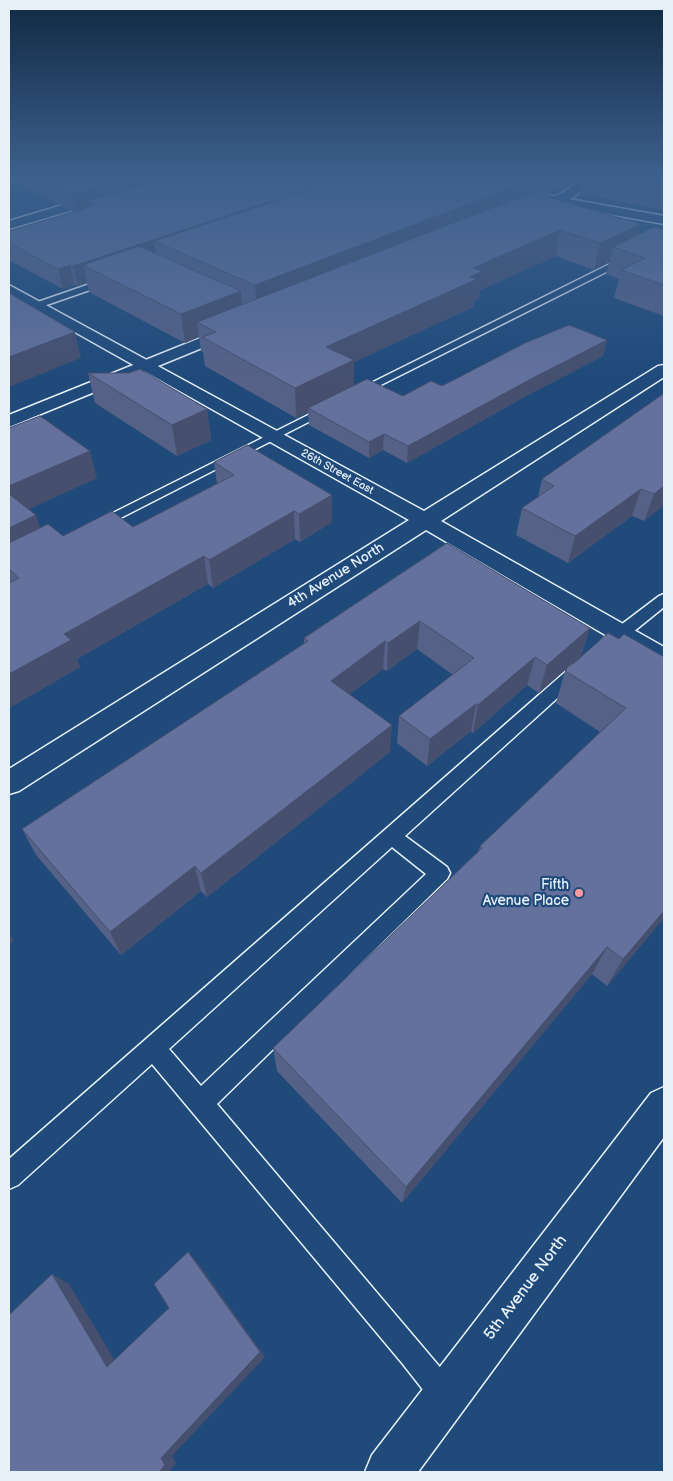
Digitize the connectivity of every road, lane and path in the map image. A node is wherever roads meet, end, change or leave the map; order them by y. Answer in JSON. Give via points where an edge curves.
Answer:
{"nodes":[{"id":1,"x":656,"y":244,"type":"edge"},
{"id":2,"x":116,"y":277,"type":"edge"},
{"id":3,"x":9,"y":289,"type":"edge"},
{"id":4,"x":38,"y":305,"type":"junction"},
{"id":5,"x":9,"y":315,"type":"edge"},
{"id":6,"x":249,"y":324,"type":"edge"},
{"id":7,"x":146,"y":365,"type":"junction"},
{"id":8,"x":664,"y":370,"type":"edge"},
{"id":9,"x":9,"y":422,"type":"edge"},
{"id":10,"x":273,"y":436,"type":"junction"},
{"id":11,"x":424,"y":520,"type":"junction"},
{"id":12,"x":88,"y":529,"type":"edge"},
{"id":13,"x":664,"y":599,"type":"edge"},
{"id":14,"x":620,"y":633,"type":"junction"},
{"id":15,"x":664,"y":658,"type":"edge"},
{"id":16,"x":9,"y":783,"type":"edge"},
{"id":17,"x":391,"y":836,"type":"junction"},
{"id":18,"x":153,"y":1048,"type":"junction"},
{"id":19,"x":200,"y":1104,"type":"junction"},
{"id":20,"x":664,"y":1106,"type":"edge"},
{"id":21,"x":9,"y":1176,"type":"edge"},
{"id":22,"x":444,"y":1395,"type":"junction"},
{"id":23,"x":389,"y":1472,"type":"edge"}],
"edges":[{"from":1,"to":10,"type":"lane"},
{"from":2,"to":4,"type":"lane"},
{"from":3,"to":4,"type":"street","name":"26th Street East"},
{"from":4,"to":5,"type":"lane"},
{"from":4,"to":7,"type":"street","name":"26th Street East"},
{"from":6,"to":7,"type":"street"},
{"from":7,"to":9,"type":"street"},
{"from":7,"to":10,"type":"street","name":"26th Street East"},
{"from":8,"to":11,"type":"street","name":"4th Avenue North"},
{"from":10,"to":11,"type":"street","name":"26th Street East"},
{"from":10,"to":12,"type":"lane"},
{"from":11,"to":14,"type":"street","name":"26th Street East"},
{"from":11,"to":16,"type":"street","name":"4th Avenue North"},
{"from":13,"to":14,"type":"lane"},
{"from":14,"to":15,"type":"street","name":"26th Street East"},
{"from":14,"to":17,"type":"lane"},
{"from":17,"to":18,"type":"lane"},
{"from":17,"to":19,"type":"lane","via":[[440,873]]},
{"from":18,"to":19,"type":"lane"},
{"from":18,"to":21,"type":"lane"},
{"from":19,"to":22,"type":"lane"},
{"from":20,"to":22,"type":"street","name":"5th Avenue North"},
{"from":22,"to":23,"type":"street","name":"5th Avenue North"}]}
